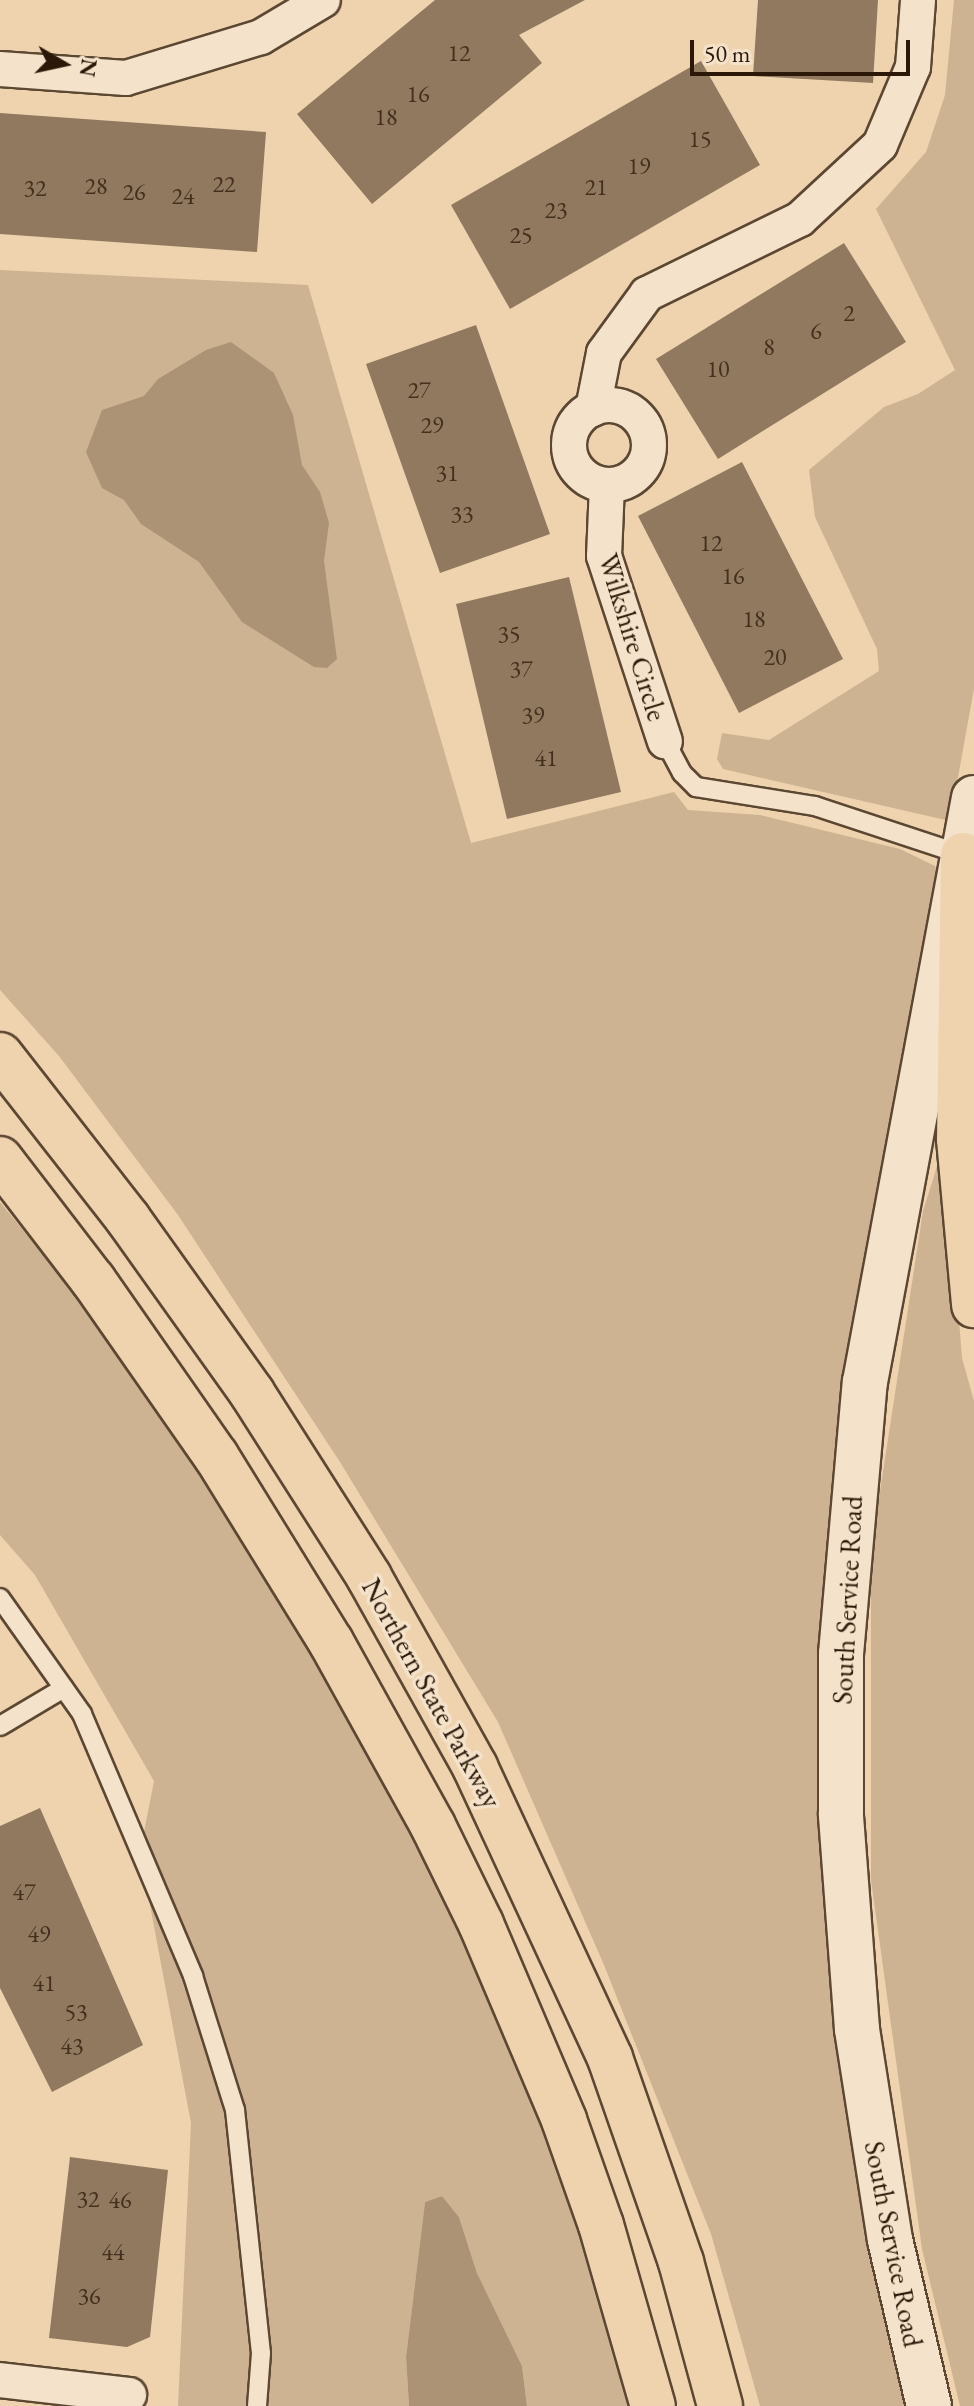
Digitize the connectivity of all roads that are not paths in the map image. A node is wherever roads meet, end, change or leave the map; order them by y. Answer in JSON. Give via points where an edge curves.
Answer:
{"nodes":[{"id":1,"x":323,"y":0,"type":"edge"},
{"id":2,"x":918,"y":0,"type":"edge"},
{"id":3,"x":0,"y":69,"type":"edge"},
{"id":4,"x":593,"y":409,"type":"junction"},
{"id":5,"x":607,"y":485,"type":"junction"},
{"id":6,"x":665,"y":741,"type":"joint"},
{"id":7,"x":974,"y":798,"type":"edge"},
{"id":8,"x":963,"y":855,"type":"junction"},
{"id":9,"x":0,"y":1055,"type":"edge"},
{"id":10,"x":0,"y":1159,"type":"edge"},
{"id":11,"x":974,"y":1305,"type":"edge"},
{"id":12,"x":0,"y":1598,"type":"edge"},
{"id":13,"x":64,"y":1688,"type":"junction"},
{"id":14,"x":0,"y":1726,"type":"edge"},
{"id":15,"x":0,"y":2380,"type":"edge"},
{"id":16,"x":129,"y":2395,"type":"dead end"},
{"id":17,"x":257,"y":2406,"type":"edge"},
{"id":18,"x":653,"y":2406,"type":"edge"},
{"id":19,"x":720,"y":2406,"type":"edge"},
{"id":20,"x":929,"y":2406,"type":"edge"}],
"edges":[{"from":1,"to":3,"type":"street","via":[[261,37],[126,78]]},
{"from":2,"to":4,"type":"street","via":[[913,67],[880,145],[800,219],[647,294],[604,353]]},
{"from":4,"to":5,"type":"street","via":[[574,427],[570,451],[582,474]]},
{"from":4,"to":5,"type":"street","via":[[618,406],[629,411],[640,419],[649,442],[648,455],[633,478]]},
{"from":5,"to":6,"type":"street","name":"Wilkshire Circle","via":[[604,556]]},
{"from":6,"to":8,"type":"lane","via":[[696,787],[815,806]]},
{"from":7,"to":8,"type":"main road","name":"South Service Road"},
{"from":8,"to":11,"type":"highway","via":[[959,1139]]},
{"from":8,"to":20,"type":"main road","name":"South Service Road","via":[[865,1382],[841,1654],[841,1814],[857,2029],[890,2240]]},
{"from":9,"to":19,"type":"highway","name":"Northern State Parkway","via":[[128,1219],[252,1393],[369,1577],[467,1753],[610,2058],[681,2262]]},
{"from":10,"to":18,"type":"highway","via":[[93,1280],[225,1469],[331,1642],[433,1826],[564,2120],[601,2225]]},
{"from":12,"to":13,"type":"lane"},
{"from":13,"to":14,"type":"lane"},
{"from":13,"to":17,"type":"lane","via":[[82,1714],[193,1976],[235,2110],[261,2353]]},
{"from":15,"to":16,"type":"street"}]}
